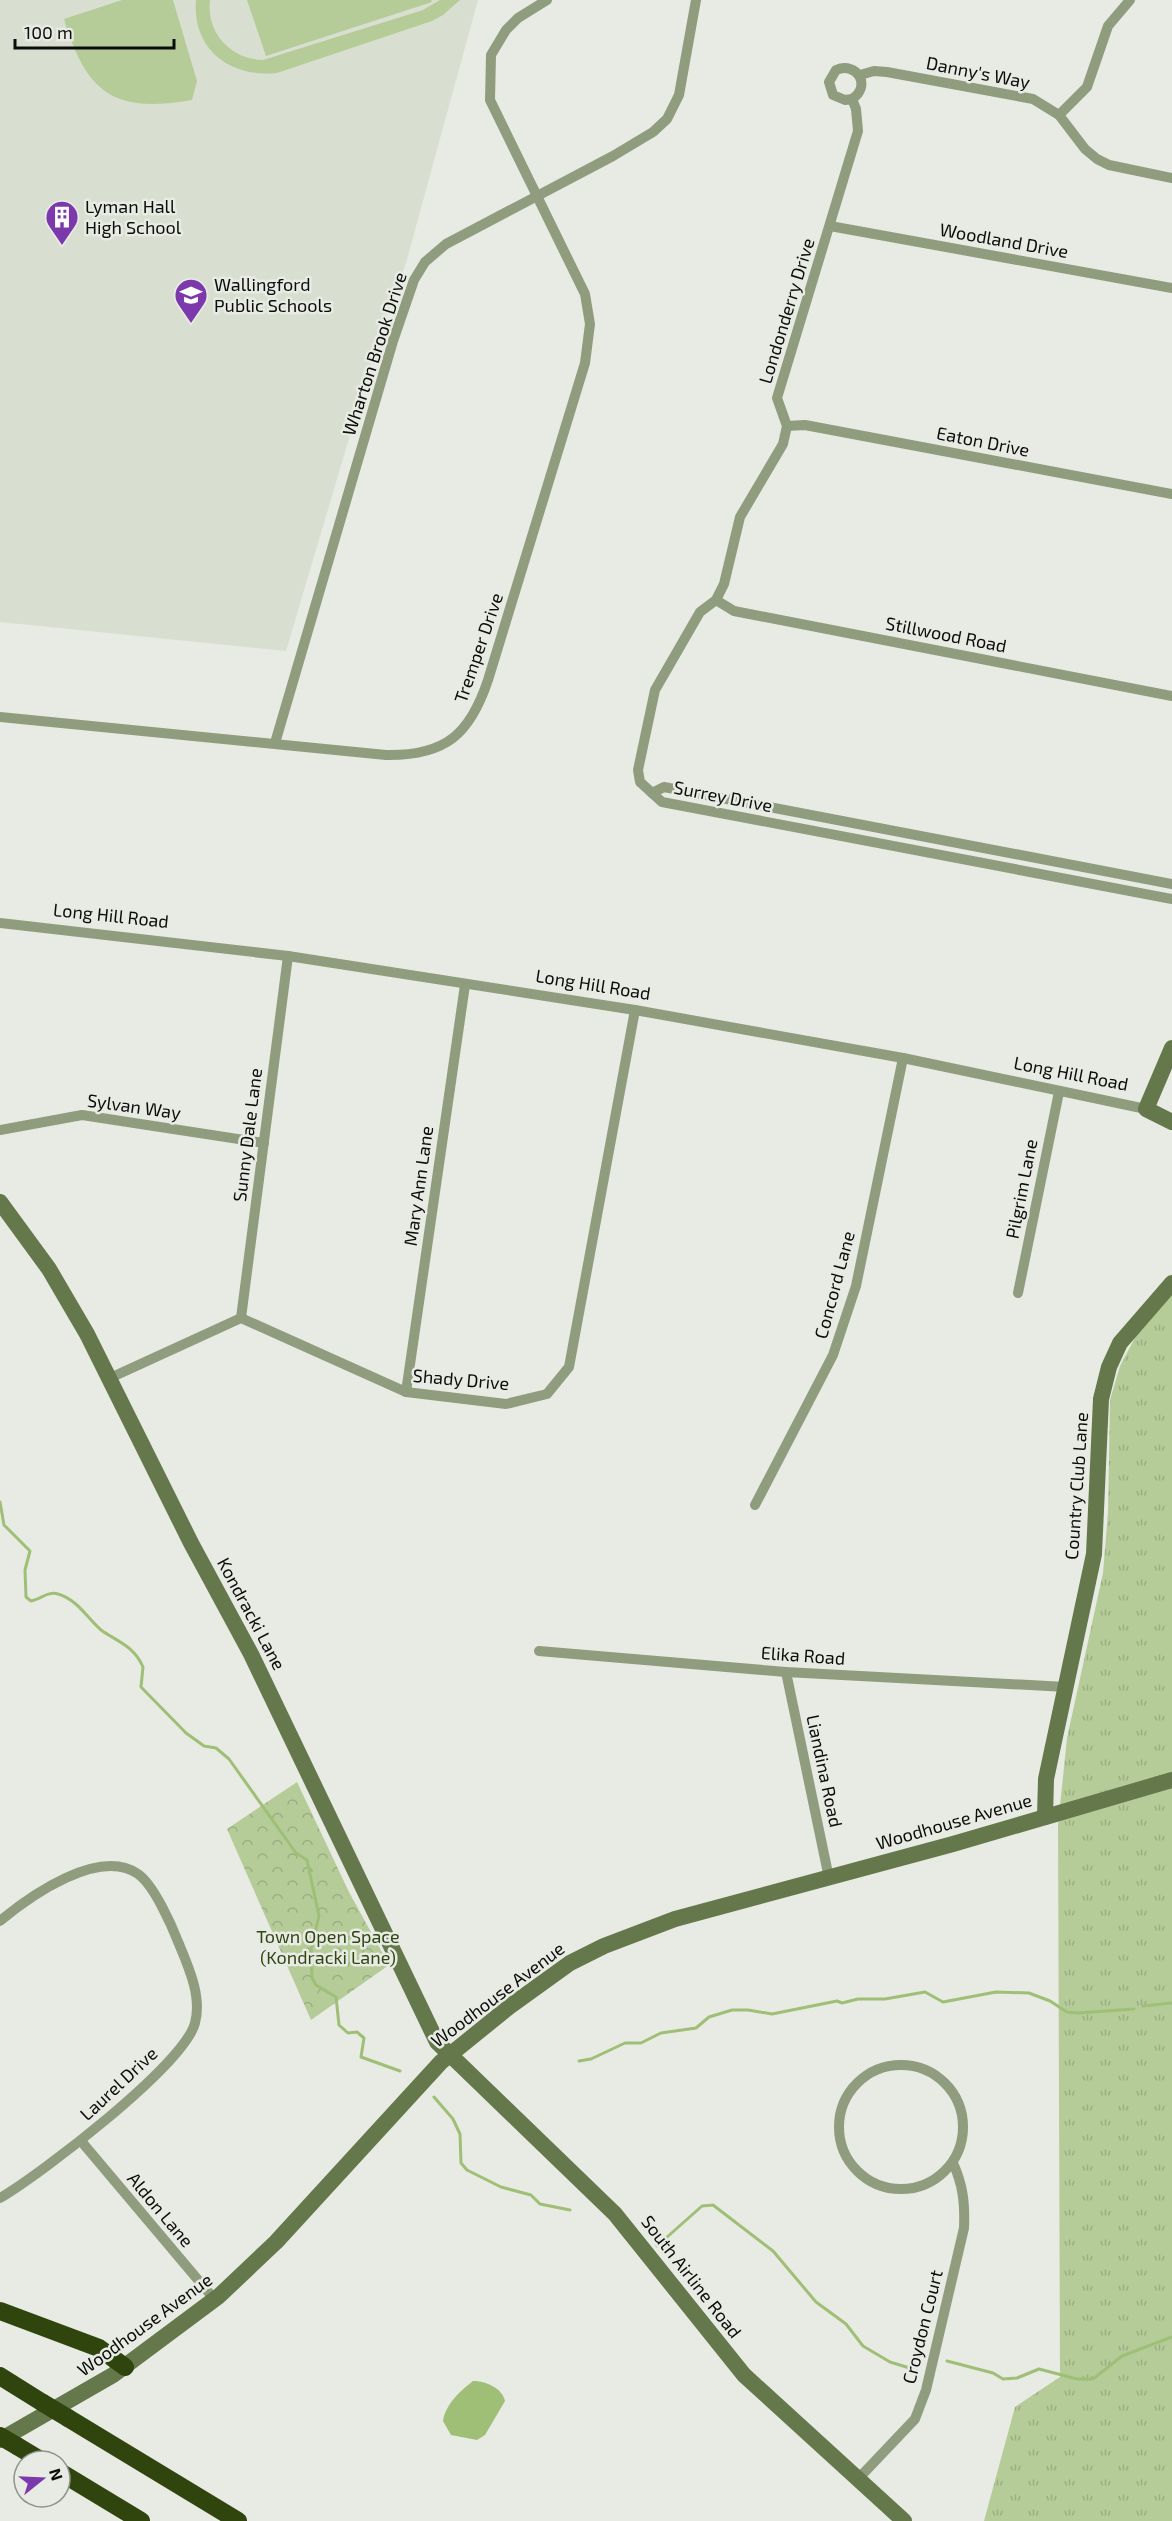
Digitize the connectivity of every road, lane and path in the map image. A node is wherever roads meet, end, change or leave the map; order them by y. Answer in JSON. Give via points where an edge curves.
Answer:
{"nodes":[{"id":1,"x":547,"y":0,"type":"edge"},
{"id":2,"x":696,"y":0,"type":"edge"},
{"id":3,"x":1130,"y":0,"type":"edge"},
{"id":4,"x":860,"y":75,"type":"junction"},
{"id":5,"x":852,"y":99,"type":"junction"},
{"id":6,"x":1059,"y":115,"type":"junction"},
{"id":7,"x":1172,"y":178,"type":"edge"},
{"id":8,"x":536,"y":196,"type":"junction"},
{"id":9,"x":830,"y":226,"type":"junction"},
{"id":10,"x":1172,"y":288,"type":"edge"},
{"id":11,"x":787,"y":426,"type":"junction"},
{"id":12,"x":1172,"y":494,"type":"edge"},
{"id":13,"x":716,"y":600,"type":"junction"},
{"id":14,"x":1172,"y":696,"type":"edge"},
{"id":15,"x":0,"y":717,"type":"edge"},
{"id":16,"x":275,"y":743,"type":"junction"},
{"id":17,"x":652,"y":793,"type":"junction"},
{"id":18,"x":1172,"y":884,"type":"edge"},
{"id":19,"x":1172,"y":899,"type":"edge"},
{"id":20,"x":0,"y":923,"type":"edge"},
{"id":21,"x":288,"y":956,"type":"junction"},
{"id":22,"x":465,"y":985,"type":"junction"},
{"id":23,"x":634,"y":1010,"type":"junction"},
{"id":24,"x":1172,"y":1048,"type":"edge"},
{"id":25,"x":903,"y":1058,"type":"junction"},
{"id":26,"x":1059,"y":1092,"type":"junction"},
{"id":27,"x":1146,"y":1109,"type":"junction"},
{"id":28,"x":1172,"y":1122,"type":"edge"},
{"id":29,"x":0,"y":1130,"type":"edge"},
{"id":30,"x":264,"y":1143,"type":"junction"},
{"id":31,"x":0,"y":1202,"type":"edge"},
{"id":32,"x":1172,"y":1283,"type":"edge"},
{"id":33,"x":1018,"y":1293,"type":"dead end"},
{"id":34,"x":241,"y":1318,"type":"junction"},
{"id":35,"x":110,"y":1378,"type":"junction"},
{"id":36,"x":406,"y":1392,"type":"junction"},
{"id":37,"x":755,"y":1505,"type":"dead end"},
{"id":38,"x":539,"y":1651,"type":"dead end"},
{"id":39,"x":786,"y":1672,"type":"junction"},
{"id":40,"x":1066,"y":1687,"type":"junction"},
{"id":41,"x":1172,"y":1780,"type":"edge"},
{"id":42,"x":1045,"y":1817,"type":"junction"},
{"id":43,"x":829,"y":1878,"type":"junction"},
{"id":44,"x":0,"y":1921,"type":"edge"},
{"id":45,"x":449,"y":2055,"type":"junction"},
{"id":46,"x":81,"y":2141,"type":"junction"},
{"id":47,"x":953,"y":2163,"type":"junction"},
{"id":48,"x":0,"y":2198,"type":"edge"},
{"id":49,"x":215,"y":2300,"type":"junction"},
{"id":50,"x":0,"y":2311,"type":"edge"},
{"id":51,"x":126,"y":2367,"type":"junction"},
{"id":52,"x":0,"y":2376,"type":"edge"},
{"id":53,"x":6,"y":2440,"type":"edge"},
{"id":54,"x":21,"y":2449,"type":"edge"},
{"id":55,"x":859,"y":2478,"type":"junction"},
{"id":56,"x":72,"y":2479,"type":"edge"},
{"id":57,"x":141,"y":2521,"type":"edge"},
{"id":58,"x":238,"y":2521,"type":"edge"},
{"id":59,"x":904,"y":2521,"type":"edge"}],
"edges":[{"from":1,"to":8,"type":"street","name":"Tremper Drive","via":[[518,18],[491,56],[490,100]]},
{"from":2,"to":8,"type":"street","name":"Wharton Brook Drive","via":[[679,95],[666,119],[629,147]]},
{"from":3,"to":6,"type":"street","via":[[1108,26],[1087,87]]},
{"from":4,"to":5,"type":"street","via":[[862,86]]},
{"from":4,"to":5,"type":"street","name":"Danny's Way","via":[[843,67],[829,81],[833,95]]},
{"from":4,"to":6,"type":"street","name":"Danny's Way","via":[[881,71],[1033,99]]},
{"from":5,"to":9,"type":"street","via":[[858,131]]},
{"from":6,"to":7,"type":"street","name":"Danny's Way","via":[[1097,159]]},
{"from":8,"to":16,"type":"street","name":"Wharton Brook Drive","via":[[446,244],[425,262],[414,280]]},
{"from":8,"to":16,"type":"street","name":"Tremper Drive","via":[[585,294],[590,335],[585,363],[478,708],[456,737],[422,752],[386,755]]},
{"from":9,"to":10,"type":"street","name":"Woodland Drive"},
{"from":9,"to":11,"type":"street","name":"Londonderry Drive","via":[[777,398]]},
{"from":11,"to":12,"type":"street","name":"Eaton Drive","via":[[805,425]]},
{"from":11,"to":13,"type":"street","via":[[783,444],[740,516],[724,584]]},
{"from":13,"to":14,"type":"street","name":"Stillwood Road","via":[[734,611]]},
{"from":13,"to":17,"type":"street","via":[[700,612],[655,690],[638,770],[640,782]]},
{"from":15,"to":16,"type":"street","name":"Tremper Drive"},
{"from":17,"to":18,"type":"street","name":"Surrey Drive","via":[[664,787]]},
{"from":17,"to":19,"type":"street","name":"Surrey Drive","via":[[662,802]]},
{"from":20,"to":21,"type":"street","name":"Long Hill Road"},
{"from":21,"to":22,"type":"street","name":"Long Hill Road"},
{"from":21,"to":30,"type":"street","name":"Sunny Dale Lane"},
{"from":22,"to":23,"type":"street","name":"Long Hill Road"},
{"from":22,"to":36,"type":"street","name":"Mary Ann Lane"},
{"from":23,"to":25,"type":"street","name":"Long Hill Road"},
{"from":23,"to":36,"type":"street","name":"Shady Drive","via":[[569,1367],[547,1394],[506,1404]]},
{"from":24,"to":27,"type":"main road"},
{"from":25,"to":26,"type":"street","name":"Long Hill Road"},
{"from":25,"to":37,"type":"street","name":"Concord Lane","via":[[856,1286],[833,1355]]},
{"from":26,"to":27,"type":"street","name":"Long Hill Road"},
{"from":26,"to":33,"type":"street","name":"Pilgrim Lane"},
{"from":27,"to":28,"type":"main road","name":"Long Hill Road"},
{"from":29,"to":30,"type":"street","name":"Sylvan Way","via":[[82,1115]]},
{"from":30,"to":34,"type":"street","name":"Sunny Dale Lane"},
{"from":31,"to":35,"type":"main road","name":"Kondracki Lane","via":[[54,1276]]},
{"from":32,"to":40,"type":"main road","name":"Country Club Lane","via":[[1120,1343],[1109,1367],[1101,1399],[1094,1554]]},
{"from":34,"to":35,"type":"street"},
{"from":34,"to":36,"type":"street","name":"Shady Drive"},
{"from":35,"to":45,"type":"main road","name":"Kondracki Lane","via":[[268,1687],[432,2033]]},
{"from":38,"to":39,"type":"street","name":"Elika Road"},
{"from":39,"to":40,"type":"street","name":"Elika Road"},
{"from":39,"to":43,"type":"street","name":"Liandina Road"},
{"from":40,"to":42,"type":"main road","name":"Country Club Lane","via":[[1046,1779]]},
{"from":41,"to":42,"type":"main road","name":"Woodhouse Avenue"},
{"from":42,"to":43,"type":"main road","name":"Woodhouse Avenue"},
{"from":43,"to":45,"type":"main road","name":"Woodhouse Avenue","via":[[675,1919],[588,1954],[540,1983]]},
{"from":44,"to":46,"type":"street","name":"Laurel Drive","via":[[28,1898],[66,1878],[99,1867],[122,1866],[140,1875],[167,1914],[190,1970],[197,2001],[195,2024],[168,2063]]},
{"from":45,"to":49,"type":"main road","name":"Woodhouse Avenue","via":[[276,2242]]},
{"from":45,"to":55,"type":"main road","name":"South Airline Road","via":[[615,2214],[744,2375]]},
{"from":46,"to":48,"type":"street","name":"Laurel Drive"},
{"from":46,"to":49,"type":"street","name":"Aldon Lane"},
{"from":47,"to":47,"type":"street","via":[[960,2148],[963,2116],[958,2100],[937,2075],[914,2066],[890,2065],[861,2079],[850,2091],[842,2106],[840,2138],[849,2161],[866,2178],[880,2186],[912,2189],[928,2184]]},
{"from":47,"to":55,"type":"street","name":"Croydon Court","via":[[965,2202],[964,2228],[926,2390],[915,2419]]},
{"from":49,"to":51,"type":"main road","name":"Woodhouse Avenue"},
{"from":50,"to":51,"type":"highway","via":[[99,2348]]},
{"from":51,"to":53,"type":"main road","name":"Woodhouse Avenue"},
{"from":52,"to":58,"type":"highway","bridge":true},
{"from":53,"to":54,"type":"highway"},
{"from":55,"to":59,"type":"main road","name":"South Airline Road"},
{"from":56,"to":57,"type":"highway"}]}
